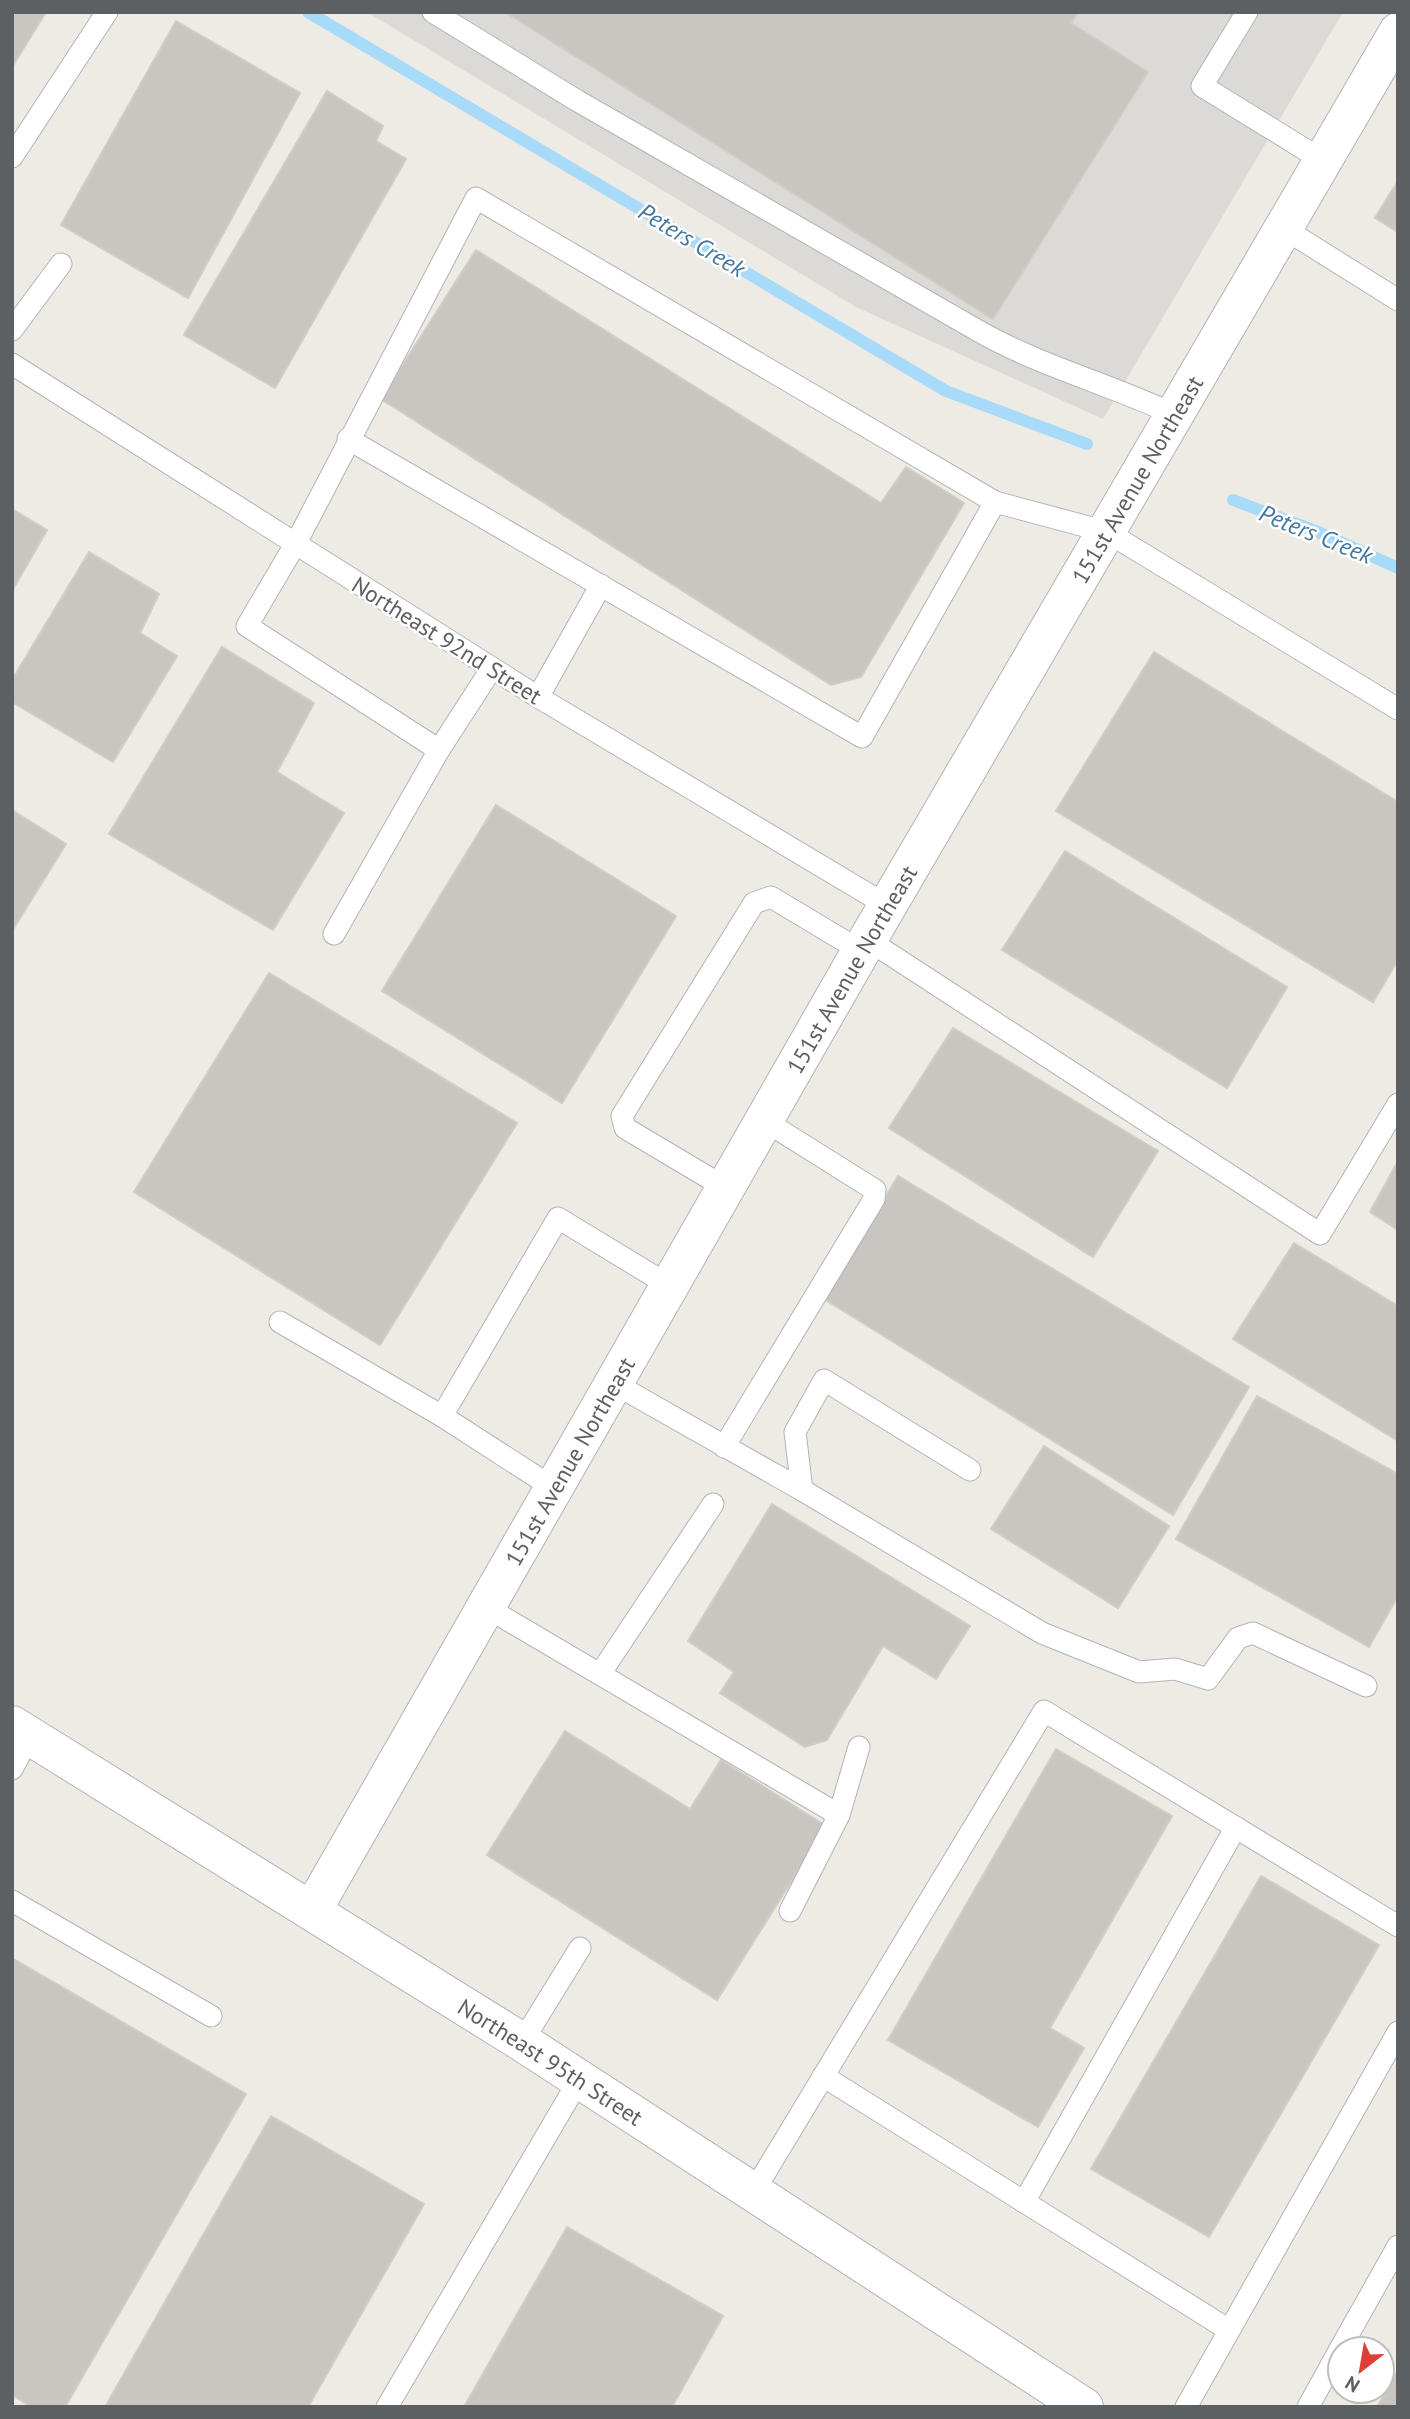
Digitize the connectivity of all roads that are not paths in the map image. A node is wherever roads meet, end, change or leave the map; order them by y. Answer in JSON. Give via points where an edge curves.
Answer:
{"nodes":[{"id":1,"x":107,"y":12,"type":"edge"},
{"id":2,"x":433,"y":12,"type":"edge"},
{"id":3,"x":1247,"y":12,"type":"edge"},
{"id":4,"x":1398,"y":32,"type":"edge"},
{"id":5,"x":12,"y":157,"type":"edge"},
{"id":6,"x":1322,"y":160,"type":"junction"},
{"id":7,"x":1283,"y":228,"type":"junction"},
{"id":8,"x":61,"y":264,"type":"dead end"},
{"id":9,"x":1398,"y":300,"type":"edge"},
{"id":10,"x":12,"y":330,"type":"edge"},
{"id":11,"x":12,"y":364,"type":"edge"},
{"id":12,"x":1175,"y":415,"type":"junction"},
{"id":13,"x":348,"y":439,"type":"junction"},
{"id":14,"x":995,"y":502,"type":"junction"},
{"id":15,"x":1107,"y":532,"type":"junction"},
{"id":16,"x":296,"y":544,"type":"junction"},
{"id":17,"x":601,"y":585,"type":"junction"},
{"id":18,"x":492,"y":668,"type":"junction"},
{"id":19,"x":538,"y":697,"type":"junction"},
{"id":20,"x":1398,"y":709,"type":"edge"},
{"id":21,"x":439,"y":750,"type":"junction"},
{"id":22,"x":888,"y":906,"type":"junction"},
{"id":23,"x":334,"y":934,"type":"dead end"},
{"id":24,"x":864,"y":945,"type":"junction"},
{"id":25,"x":1398,"y":1104,"type":"edge"},
{"id":26,"x":765,"y":1121,"type":"junction"},
{"id":27,"x":726,"y":1188,"type":"junction"},
{"id":28,"x":670,"y":1286,"type":"junction"},
{"id":29,"x":280,"y":1322,"type":"dead end"},
{"id":30,"x":615,"y":1384,"type":"junction"},
{"id":31,"x":442,"y":1416,"type":"junction"},
{"id":32,"x":724,"y":1447,"type":"junction"},
{"id":33,"x":970,"y":1470,"type":"dead end"},
{"id":34,"x":552,"y":1487,"type":"junction"},
{"id":35,"x":803,"y":1490,"type":"junction"},
{"id":36,"x":713,"y":1504,"type":"dead end"},
{"id":37,"x":484,"y":1606,"type":"junction"},
{"id":38,"x":600,"y":1674,"type":"junction"},
{"id":39,"x":1366,"y":1686,"type":"dead end"},
{"id":40,"x":18,"y":1743,"type":"edge"},
{"id":41,"x":859,"y":1747,"type":"dead end"},
{"id":42,"x":839,"y":1815,"type":"junction"},
{"id":43,"x":1236,"y":1827,"type":"junction"},
{"id":44,"x":12,"y":1901,"type":"edge"},
{"id":45,"x":313,"y":1909,"type":"junction"},
{"id":46,"x":790,"y":1912,"type":"dead end"},
{"id":47,"x":1398,"y":1926,"type":"edge"},
{"id":48,"x":580,"y":1948,"type":"dead end"},
{"id":49,"x":211,"y":2016,"type":"dead end"},
{"id":50,"x":1398,"y":2032,"type":"edge"},
{"id":51,"x":522,"y":2042,"type":"junction"},
{"id":52,"x":823,"y":2076,"type":"junction"},
{"id":53,"x":579,"y":2080,"type":"junction"},
{"id":54,"x":754,"y":2191,"type":"junction"},
{"id":55,"x":1024,"y":2202,"type":"junction"},
{"id":56,"x":1398,"y":2246,"type":"edge"},
{"id":57,"x":1229,"y":2330,"type":"junction"},
{"id":58,"x":1348,"y":2335,"type":"edge"},
{"id":59,"x":1326,"y":2374,"type":"edge"},
{"id":60,"x":387,"y":2407,"type":"edge"},
{"id":61,"x":1084,"y":2407,"type":"edge"},
{"id":62,"x":1186,"y":2407,"type":"edge"},
{"id":63,"x":1308,"y":2407,"type":"edge"}],
"edges":[{"from":1,"to":5,"type":"lane"},
{"from":2,"to":12,"type":"lane","via":[[576,100],[1008,348]]},
{"from":3,"to":6,"type":"lane","via":[[1202,86]]},
{"from":4,"to":6,"type":"street","name":"151st Avenue Northeast"},
{"from":6,"to":7,"type":"street","name":"151st Avenue Northeast"},
{"from":7,"to":9,"type":"lane"},
{"from":7,"to":12,"type":"street","name":"151st Avenue Northeast"},
{"from":8,"to":10,"type":"lane"},
{"from":11,"to":16,"type":"lane","name":"Northeast 92nd Street"},
{"from":12,"to":15,"type":"street","name":"151st Avenue Northeast"},
{"from":13,"to":14,"type":"lane","via":[[477,198]]},
{"from":13,"to":16,"type":"lane"},
{"from":13,"to":17,"type":"lane"},
{"from":14,"to":15,"type":"lane"},
{"from":14,"to":17,"type":"lane","via":[[862,737]]},
{"from":15,"to":20,"type":"lane"},
{"from":15,"to":22,"type":"street","name":"151st Avenue Northeast"},
{"from":16,"to":18,"type":"lane","name":"Northeast 92nd Street"},
{"from":16,"to":21,"type":"lane","via":[[247,626]]},
{"from":17,"to":19,"type":"lane"},
{"from":18,"to":19,"type":"lane","name":"Northeast 92nd Street"},
{"from":18,"to":21,"type":"lane"},
{"from":19,"to":22,"type":"lane","name":"Northeast 92nd Street"},
{"from":21,"to":23,"type":"lane"},
{"from":22,"to":24,"type":"street","name":"151st Avenue Northeast"},
{"from":24,"to":25,"type":"lane","via":[[1320,1234]]},
{"from":24,"to":26,"type":"street","name":"151st Avenue Northeast"},
{"from":24,"to":27,"type":"lane","via":[[771,897],[754,903],[622,1116],[625,1128]]},
{"from":26,"to":27,"type":"street","name":"151st Avenue Northeast"},
{"from":26,"to":32,"type":"lane","via":[[875,1190],[874,1199]]},
{"from":27,"to":28,"type":"street","name":"151st Avenue Northeast"},
{"from":28,"to":30,"type":"street","name":"151st Avenue Northeast"},
{"from":28,"to":31,"type":"lane","via":[[558,1218]]},
{"from":29,"to":31,"type":"lane"},
{"from":30,"to":32,"type":"lane"},
{"from":30,"to":34,"type":"street","name":"151st Avenue Northeast"},
{"from":31,"to":34,"type":"lane"},
{"from":32,"to":35,"type":"lane"},
{"from":33,"to":35,"type":"lane","via":[[824,1380],[795,1432]]},
{"from":34,"to":37,"type":"street","name":"151st Avenue Northeast"},
{"from":35,"to":39,"type":"lane","via":[[1042,1633],[1139,1672],[1175,1669],[1208,1679],[1238,1638],[1253,1633]]},
{"from":36,"to":38,"type":"lane"},
{"from":37,"to":38,"type":"lane"},
{"from":37,"to":45,"type":"street","name":"151st Avenue Northeast"},
{"from":38,"to":42,"type":"lane"},
{"from":40,"to":45,"type":"street","name":"Northeast 95th Street"},
{"from":41,"to":42,"type":"lane"},
{"from":42,"to":46,"type":"lane"},
{"from":43,"to":47,"type":"lane"},
{"from":43,"to":52,"type":"lane","via":[[1044,1711]]},
{"from":43,"to":55,"type":"lane"},
{"from":44,"to":49,"type":"lane"},
{"from":45,"to":51,"type":"street","name":"Northeast 95th Street"},
{"from":48,"to":51,"type":"lane"},
{"from":50,"to":57,"type":"lane"},
{"from":51,"to":53,"type":"street","name":"Northeast 95th Street"},
{"from":52,"to":54,"type":"lane"},
{"from":52,"to":55,"type":"lane"},
{"from":53,"to":54,"type":"street","name":"Northeast 95th Street"},
{"from":53,"to":60,"type":"lane"},
{"from":54,"to":61,"type":"street","name":"Northeast 95th Street"},
{"from":55,"to":57,"type":"lane"},
{"from":56,"to":58,"type":"lane"},
{"from":57,"to":62,"type":"lane"},
{"from":59,"to":63,"type":"lane"}]}
